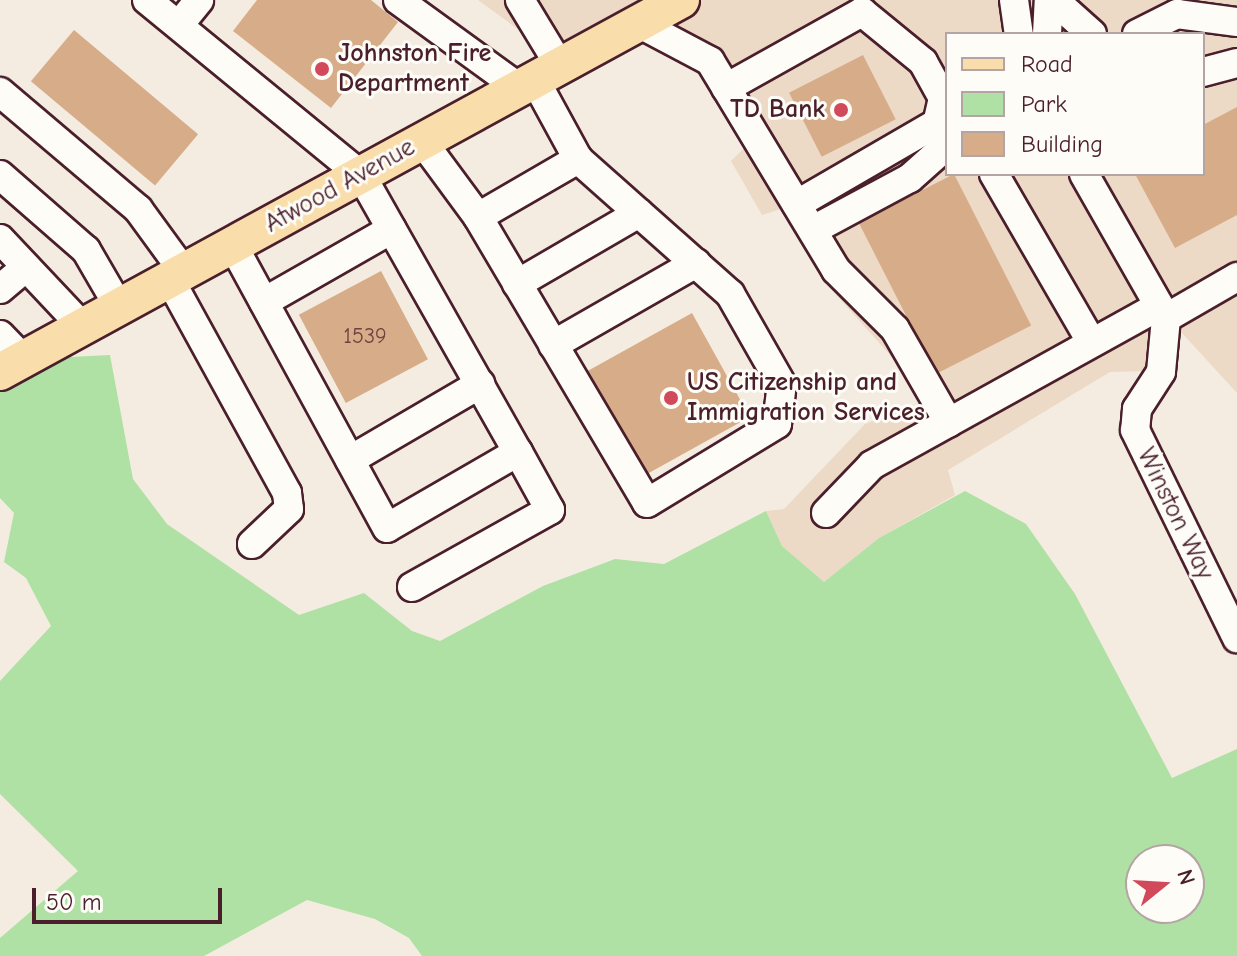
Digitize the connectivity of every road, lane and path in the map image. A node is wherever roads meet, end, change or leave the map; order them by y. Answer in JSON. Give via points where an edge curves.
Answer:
{"nodes":[{"id":1,"x":147,"y":0,"type":"edge"},
{"id":2,"x":199,"y":0,"type":"edge"},
{"id":3,"x":398,"y":0,"type":"edge"},
{"id":4,"x":520,"y":0,"type":"edge"},
{"id":5,"x":681,"y":0,"type":"edge"},
{"id":6,"x":1014,"y":0,"type":"edge"},
{"id":7,"x":1052,"y":0,"type":"edge"},
{"id":8,"x":1224,"y":13,"type":"edge"},
{"id":9,"x":638,"y":23,"type":"junction"},
{"id":10,"x":179,"y":25,"type":"junction"},
{"id":11,"x":1019,"y":32,"type":"edge"},
{"id":12,"x":1047,"y":32,"type":"edge"},
{"id":13,"x":1090,"y":32,"type":"edge"},
{"id":14,"x":1141,"y":32,"type":"edge"},
{"id":15,"x":538,"y":78,"type":"junction"},
{"id":16,"x":726,"y":88,"type":"junction"},
{"id":17,"x":0,"y":92,"type":"edge"},
{"id":18,"x":422,"y":141,"type":"junction"},
{"id":19,"x":945,"y":147,"type":"edge"},
{"id":20,"x":578,"y":159,"type":"junction"},
{"id":21,"x":0,"y":175,"type":"edge"},
{"id":22,"x":361,"y":175,"type":"junction"},
{"id":23,"x":995,"y":176,"type":"edge"},
{"id":24,"x":1085,"y":176,"type":"edge"},
{"id":25,"x":797,"y":204,"type":"junction"},
{"id":26,"x":639,"y":213,"type":"junction"},
{"id":27,"x":478,"y":217,"type":"junction"},
{"id":28,"x":392,"y":229,"type":"junction"},
{"id":29,"x":813,"y":230,"type":"junction"},
{"id":30,"x":0,"y":239,"type":"edge"},
{"id":31,"x":233,"y":245,"type":"junction"},
{"id":32,"x":696,"y":263,"type":"junction"},
{"id":33,"x":177,"y":276,"type":"junction"},
{"id":34,"x":9,"y":277,"type":"edge"},
{"id":35,"x":1237,"y":277,"type":"edge"},
{"id":36,"x":517,"y":284,"type":"junction"},
{"id":37,"x":264,"y":302,"type":"junction"},
{"id":38,"x":119,"y":307,"type":"junction"},
{"id":39,"x":1163,"y":312,"type":"junction"},
{"id":40,"x":83,"y":327,"type":"junction"},
{"id":41,"x":1092,"y":343,"type":"junction"},
{"id":42,"x":553,"y":345,"type":"junction"},
{"id":43,"x":8,"y":356,"type":"edge"},
{"id":44,"x":480,"y":384,"type":"junction"},
{"id":45,"x":949,"y":423,"type":"junction"},
{"id":46,"x":518,"y":452,"type":"junction"},
{"id":47,"x":350,"y":460,"type":"junction"},
{"id":48,"x":826,"y":513,"type":"dead end"},
{"id":49,"x":252,"y":544,"type":"dead end"},
{"id":50,"x":412,"y":587,"type":"dead end"},
{"id":51,"x":1237,"y":638,"type":"edge"}],
"edges":[{"from":1,"to":10,"type":"street"},
{"from":2,"to":10,"type":"street"},
{"from":3,"to":15,"type":"street"},
{"from":4,"to":15,"type":"street"},
{"from":5,"to":9,"type":"main road","name":"Atwood Avenue"},
{"from":6,"to":11,"type":"street"},
{"from":7,"to":12,"type":"street"},
{"from":7,"to":13,"type":"street"},
{"from":8,"to":14,"type":"street","via":[[1177,14]]},
{"from":9,"to":15,"type":"main road","name":"Atwood Avenue"},
{"from":9,"to":16,"type":"street","via":[[694,47]]},
{"from":10,"to":22,"type":"street"},
{"from":15,"to":18,"type":"main road","name":"Atwood Avenue"},
{"from":15,"to":20,"type":"street"},
{"from":16,"to":25,"type":"street"},
{"from":16,"to":25,"type":"street","via":[[862,12],[923,62],[943,98],[937,123]]},
{"from":17,"to":33,"type":"street","via":[[138,209]]},
{"from":18,"to":22,"type":"main road","name":"Atwood Avenue"},
{"from":18,"to":27,"type":"street"},
{"from":19,"to":29,"type":"street","via":[[910,178]]},
{"from":20,"to":26,"type":"street"},
{"from":20,"to":27,"type":"street"},
{"from":21,"to":38,"type":"street","via":[[86,250]]},
{"from":22,"to":28,"type":"street"},
{"from":22,"to":31,"type":"main road","name":"Atwood Avenue"},
{"from":23,"to":41,"type":"street"},
{"from":24,"to":39,"type":"street"},
{"from":25,"to":29,"type":"street"},
{"from":26,"to":32,"type":"street"},
{"from":26,"to":36,"type":"street"},
{"from":27,"to":36,"type":"street"},
{"from":28,"to":37,"type":"street"},
{"from":28,"to":44,"type":"street"},
{"from":29,"to":45,"type":"street","via":[[836,270],[895,329]]},
{"from":30,"to":34,"type":"street"},
{"from":31,"to":33,"type":"main road","name":"Atwood Avenue"},
{"from":31,"to":37,"type":"street"},
{"from":32,"to":42,"type":"street"},
{"from":32,"to":42,"type":"street","via":[[730,294],[782,385],[783,411],[766,434],[647,503]]},
{"from":33,"to":38,"type":"main road","name":"Atwood Avenue"},
{"from":33,"to":49,"type":"street","via":[[287,493],[289,509]]},
{"from":34,"to":40,"type":"street"},
{"from":35,"to":39,"type":"street"},
{"from":36,"to":42,"type":"street"},
{"from":37,"to":47,"type":"street"},
{"from":38,"to":40,"type":"main road","name":"Atwood Avenue"},
{"from":39,"to":41,"type":"street"},
{"from":39,"to":51,"type":"street","name":"Winston Way","via":[[1161,372],[1137,409],[1135,430]]},
{"from":40,"to":43,"type":"main road","name":"Atwood Avenue"},
{"from":41,"to":45,"type":"street"},
{"from":44,"to":46,"type":"street"},
{"from":44,"to":47,"type":"street"},
{"from":45,"to":48,"type":"street","via":[[872,465]]},
{"from":46,"to":47,"type":"street","via":[[387,528]]},
{"from":46,"to":50,"type":"street","via":[[550,510]]}]}
